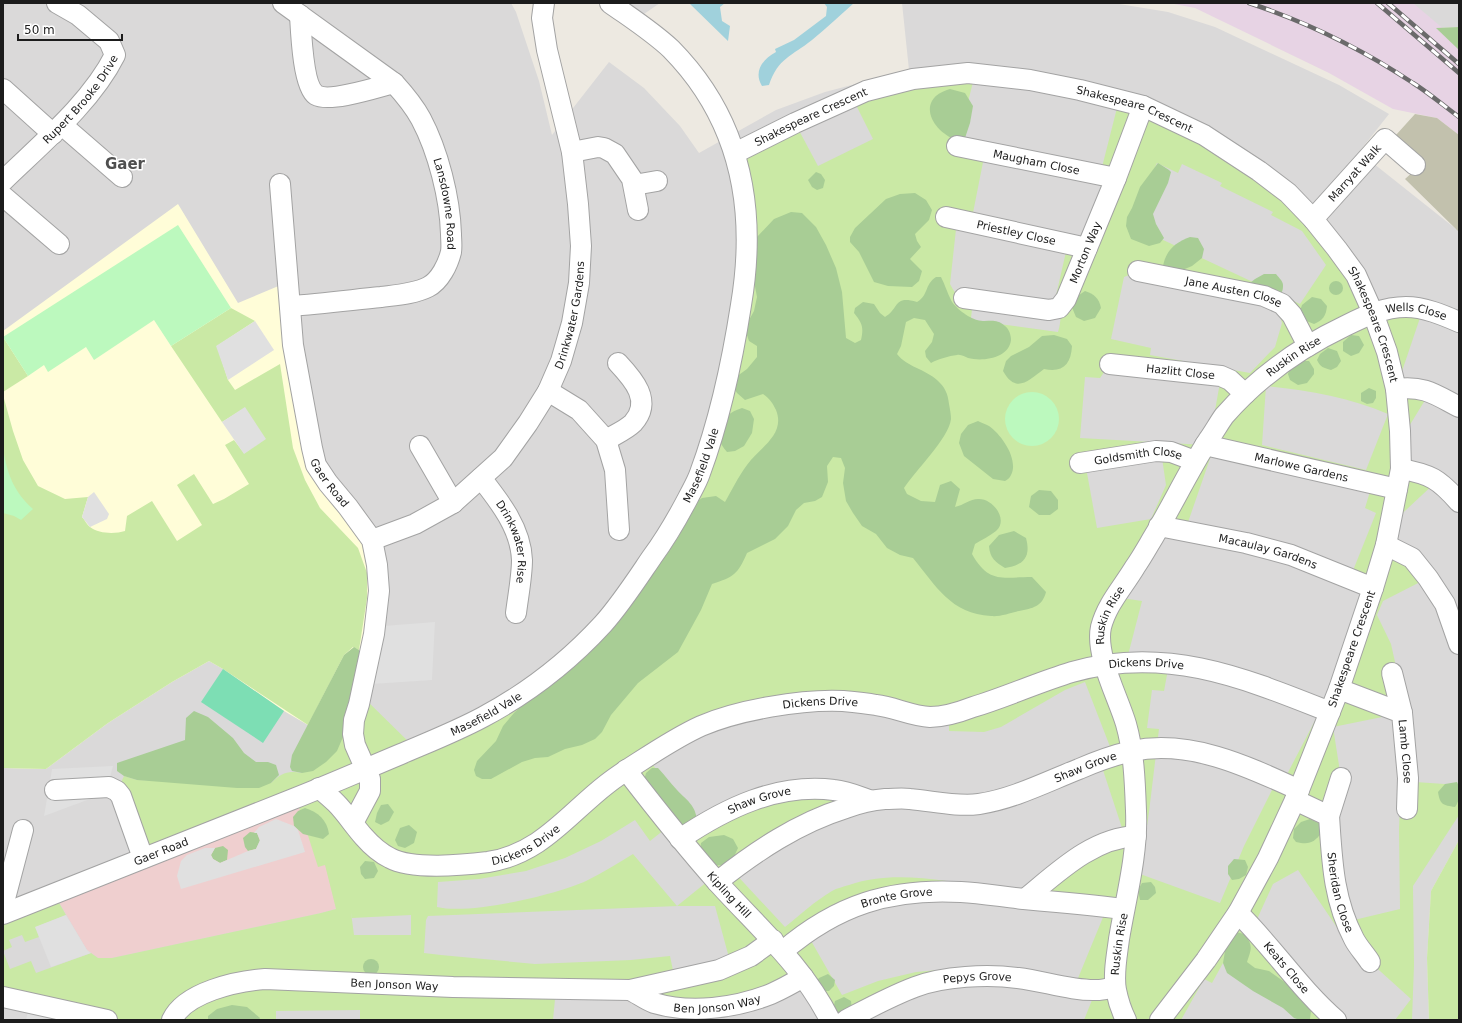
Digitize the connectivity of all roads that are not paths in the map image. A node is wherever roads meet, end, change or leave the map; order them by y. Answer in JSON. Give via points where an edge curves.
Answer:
{"nodes":[{"id":1,"x":57,"y":3,"type":"edge"},
{"id":2,"x":283,"y":3,"type":"edge"},
{"id":3,"x":544,"y":3,"type":"edge"},
{"id":4,"x":610,"y":3,"type":"edge"},
{"id":5,"x":300,"y":15,"type":"junction"},
{"id":6,"x":394,"y":83,"type":"junction"},
{"id":7,"x":3,"y":89,"type":"edge"},
{"id":8,"x":1143,"y":106,"type":"junction"},
{"id":9,"x":57,"y":129,"type":"junction"},
{"id":10,"x":957,"y":146,"type":"dead end"},
{"id":11,"x":572,"y":152,"type":"junction"},
{"id":12,"x":735,"y":153,"type":"junction"},
{"id":13,"x":1415,"y":164,"type":"dead end"},
{"id":14,"x":122,"y":177,"type":"dead end"},
{"id":15,"x":1116,"y":178,"type":"junction"},
{"id":16,"x":3,"y":181,"type":"edge"},
{"id":17,"x":657,"y":181,"type":"dead end"},
{"id":18,"x":280,"y":184,"type":"dead end"},
{"id":19,"x":634,"y":185,"type":"junction"},
{"id":20,"x":3,"y":196,"type":"edge"},
{"id":21,"x":638,"y":210,"type":"dead end"},
{"id":22,"x":946,"y":217,"type":"dead end"},
{"id":23,"x":1313,"y":218,"type":"junction"},
{"id":24,"x":59,"y":244,"type":"dead end"},
{"id":25,"x":1088,"y":248,"type":"junction"},
{"id":26,"x":1138,"y":271,"type":"dead end"},
{"id":27,"x":964,"y":298,"type":"dead end"},
{"id":28,"x":290,"y":306,"type":"junction"},
{"id":29,"x":1373,"y":313,"type":"junction"},
{"id":30,"x":1459,"y":322,"type":"edge"},
{"id":31,"x":1308,"y":346,"type":"junction"},
{"id":32,"x":618,"y":363,"type":"dead end"},
{"id":33,"x":1110,"y":364,"type":"dead end"},
{"id":34,"x":1396,"y":389,"type":"junction"},
{"id":35,"x":548,"y":391,"type":"junction"},
{"id":36,"x":1245,"y":394,"type":"junction"},
{"id":37,"x":1459,"y":407,"type":"edge"},
{"id":38,"x":606,"y":440,"type":"junction"},
{"id":39,"x":420,"y":446,"type":"dead end"},
{"id":40,"x":1200,"y":453,"type":"junction"},
{"id":41,"x":1080,"y":463,"type":"dead end"},
{"id":42,"x":1400,"y":469,"type":"junction"},
{"id":43,"x":482,"y":478,"type":"junction"},
{"id":44,"x":1397,"y":489,"type":"junction"},
{"id":45,"x":1459,"y":502,"type":"edge"},
{"id":46,"x":453,"y":503,"type":"junction"},
{"id":47,"x":1159,"y":526,"type":"junction"},
{"id":48,"x":619,"y":530,"type":"dead end"},
{"id":49,"x":372,"y":540,"type":"junction"},
{"id":50,"x":1386,"y":545,"type":"junction"},
{"id":51,"x":1373,"y":588,"type":"junction"},
{"id":52,"x":516,"y":613,"type":"dead end"},
{"id":53,"x":1459,"y":644,"type":"edge"},
{"id":54,"x":1105,"y":666,"type":"junction"},
{"id":55,"x":1392,"y":673,"type":"dead end"},
{"id":56,"x":1338,"y":689,"type":"junction"},
{"id":57,"x":1330,"y":712,"type":"junction"},
{"id":58,"x":1402,"y":713,"type":"junction"},
{"id":59,"x":1132,"y":751,"type":"junction"},
{"id":60,"x":365,"y":769,"type":"junction"},
{"id":61,"x":626,"y":770,"type":"junction"},
{"id":62,"x":1341,"y":778,"type":"dead end"},
{"id":63,"x":319,"y":788,"type":"junction"},
{"id":64,"x":55,"y":790,"type":"dead end"},
{"id":65,"x":1297,"y":795,"type":"junction"},
{"id":66,"x":869,"y":800,"type":"junction"},
{"id":67,"x":1407,"y":809,"type":"dead end"},
{"id":68,"x":1329,"y":816,"type":"junction"},
{"id":69,"x":353,"y":823,"type":"junction"},
{"id":70,"x":23,"y":830,"type":"dead end"},
{"id":71,"x":1136,"y":836,"type":"junction"},
{"id":72,"x":680,"y":839,"type":"junction"},
{"id":73,"x":143,"y":858,"type":"junction"},
{"id":74,"x":717,"y":882,"type":"junction"},
{"id":75,"x":1025,"y":899,"type":"junction"},
{"id":76,"x":3,"y":906,"type":"edge"},
{"id":77,"x":1124,"y":909,"type":"junction"},
{"id":78,"x":1238,"y":913,"type":"junction"},
{"id":79,"x":3,"y":914,"type":"edge"},
{"id":80,"x":778,"y":946,"type":"junction"},
{"id":81,"x":1370,"y":962,"type":"dead end"},
{"id":82,"x":803,"y":977,"type":"junction"},
{"id":83,"x":1115,"y":987,"type":"junction"},
{"id":84,"x":630,"y":990,"type":"junction"},
{"id":85,"x":3,"y":997,"type":"edge"},
{"id":86,"x":106,"y":1020,"type":"edge"},
{"id":87,"x":172,"y":1020,"type":"edge"},
{"id":88,"x":830,"y":1020,"type":"edge"},
{"id":89,"x":846,"y":1020,"type":"edge"},
{"id":90,"x":1126,"y":1020,"type":"edge"},
{"id":91,"x":1160,"y":1020,"type":"edge"},
{"id":92,"x":1336,"y":1020,"type":"edge"}],
"edges":[{"from":1,"to":9,"type":"street","name":"Rupert Brooke Drive","via":[[78,15],[109,41],[115,55],[107,71]]},
{"from":2,"to":5,"type":"street","name":"Lansdowne Road"},
{"from":3,"to":11,"type":"street","name":"Drinkwater Gardens","via":[[542,18],[547,50]]},
{"from":4,"to":12,"type":"street","name":"Masefield Vale","via":[[655,36],[690,72],[709,98]]},
{"from":5,"to":6,"type":"street","name":"Lansdowne Road"},
{"from":5,"to":6,"type":"street","via":[[305,68],[309,86],[316,94],[336,97]]},
{"from":6,"to":28,"type":"street","name":"Lansdowne Road","via":[[407,97],[421,120],[443,178],[450,224],[451,250],[448,262],[430,286],[415,292]]},
{"from":7,"to":9,"type":"street"},
{"from":8,"to":12,"type":"street","name":"Shakespeare Crescent","via":[[1030,80],[968,74],[913,79],[866,91]]},
{"from":8,"to":15,"type":"street","name":"Morton Way"},
{"from":8,"to":23,"type":"street","name":"Shakespeare Crescent","via":[[1210,139],[1259,171],[1288,193]]},
{"from":9,"to":14,"type":"street"},
{"from":9,"to":16,"type":"street","name":"Rupert Brooke Drive"},
{"from":10,"to":15,"type":"street","name":"Maugham Close"},
{"from":11,"to":19,"type":"street","via":[[598,147],[610,150],[630,174]]},
{"from":11,"to":35,"type":"street","name":"Drinkwater Gardens","via":[[581,246],[579,284],[572,323]]},
{"from":12,"to":60,"type":"street","name":"Masefield Vale","via":[[745,203],[745,285],[727,386],[699,477],[670,532],[604,622],[560,665],[484,717]]},
{"from":13,"to":23,"type":"street","name":"Marryat Walk","via":[[1385,139]]},
{"from":15,"to":25,"type":"street","name":"Morton Way"},
{"from":17,"to":19,"type":"street"},
{"from":18,"to":28,"type":"street","name":"Gaer Road"},
{"from":19,"to":21,"type":"street"},
{"from":20,"to":24,"type":"street"},
{"from":22,"to":25,"type":"street","name":"Priestley Close"},
{"from":23,"to":29,"type":"street","name":"Shakespeare Crescent","via":[[1356,275]]},
{"from":25,"to":27,"type":"street","name":"Morton Way","via":[[1066,299],[1059,308],[1049,310]]},
{"from":26,"to":31,"type":"street","name":"Jane Austen Close","via":[[1264,296],[1282,304],[1292,316]]},
{"from":28,"to":49,"type":"street","name":"Gaer Road","via":[[293,345],[316,465]]},
{"from":29,"to":30,"type":"street","name":"Wells Close","via":[[1409,307],[1441,314]]},
{"from":29,"to":31,"type":"street","name":"Ruskin Rise"},
{"from":29,"to":34,"type":"street","name":"Shakespeare Crescent","via":[[1387,352]]},
{"from":31,"to":36,"type":"street","name":"Ruskin Rise","via":[[1283,361]]},
{"from":32,"to":38,"type":"street","via":[[632,378],[640,394],[641,404],[632,424]]},
{"from":33,"to":36,"type":"street","name":"Hazlitt Close","via":[[1221,376],[1230,380]]},
{"from":34,"to":37,"type":"street","via":[[1422,389]]},
{"from":34,"to":42,"type":"street","name":"Shakespeare Crescent"},
{"from":35,"to":38,"type":"street","via":[[579,410]]},
{"from":35,"to":43,"type":"street","name":"Drinkwater Gardens","via":[[503,458]]},
{"from":36,"to":40,"type":"street","name":"Ruskin Rise","via":[[1223,418]]},
{"from":38,"to":48,"type":"street","via":[[615,470]]},
{"from":39,"to":46,"type":"street"},
{"from":40,"to":41,"type":"street","name":"Goldsmith Close","via":[[1156,451]]},
{"from":40,"to":44,"type":"street","name":"Marlowe Gardens"},
{"from":40,"to":47,"type":"street","name":"Ruskin Rise"},
{"from":42,"to":44,"type":"street","name":"Shakespeare Crescent"},
{"from":42,"to":45,"type":"street","via":[[1422,473],[1437,481]]},
{"from":43,"to":46,"type":"street","name":"Drinkwater Gardens"},
{"from":43,"to":52,"type":"street","name":"Drinkwater Rise","via":[[503,507],[518,536],[522,560]]},
{"from":44,"to":50,"type":"street","name":"Shakespeare Crescent"},
{"from":46,"to":49,"type":"street","name":"Drinkwater Gardens","via":[[415,524]]},
{"from":47,"to":51,"type":"street","name":"Macaulay Gardens","via":[[1246,543],[1291,555]]},
{"from":47,"to":54,"type":"street","name":"Ruskin Rise","via":[[1105,613],[1100,631]]},
{"from":49,"to":60,"type":"street","name":"Gaer Road","via":[[379,591],[374,634],[353,734]]},
{"from":50,"to":51,"type":"street","name":"Shakespeare Crescent"},
{"from":50,"to":53,"type":"street","via":[[1412,558],[1428,578],[1444,604]]},
{"from":51,"to":56,"type":"street","name":"Shakespeare Crescent"},
{"from":54,"to":57,"type":"street","name":"Dickens Drive","via":[[1141,662],[1192,666],[1246,679]]},
{"from":54,"to":59,"type":"street","name":"Ruskin Rise"},
{"from":54,"to":61,"type":"street","name":"Dickens Drive","via":[[1073,672],[956,713],[930,717],[880,705],[841,701],[798,703],[743,713],[702,726],[665,745]]},
{"from":55,"to":58,"type":"street"},
{"from":56,"to":57,"type":"street","name":"Shakespeare Crescent"},
{"from":56,"to":58,"type":"street","name":"Lamb Close"},
{"from":57,"to":65,"type":"street","name":"Shakespeare Crescent"},
{"from":58,"to":67,"type":"street","name":"Lamb Close","via":[[1408,778]]},
{"from":59,"to":65,"type":"street","name":"Shaw Grove","via":[[1157,748],[1218,757],[1248,767]]},
{"from":59,"to":66,"type":"street","name":"Shaw Grove","via":[[1004,798],[978,804],[958,805],[909,799]]},
{"from":59,"to":71,"type":"street","name":"Ruskin Rise"},
{"from":60,"to":63,"type":"street","name":"Masefield Vale"},
{"from":60,"to":69,"type":"street","via":[[370,779],[370,791]]},
{"from":61,"to":69,"type":"street","name":"Dickens Drive","via":[[608,783],[556,831],[513,855],[492,861],[409,864],[391,859],[378,850]]},
{"from":61,"to":72,"type":"street","name":"Kipling Hill"},
{"from":62,"to":68,"type":"street","name":"Sheridan Close"},
{"from":63,"to":69,"type":"street","name":"Dickens Drive"},
{"from":63,"to":73,"type":"street","name":"Gaer Road"},
{"from":64,"to":73,"type":"street","via":[[108,787],[117,791]]},
{"from":65,"to":68,"type":"street"},
{"from":65,"to":78,"type":"street","name":"Shakespeare Crescent","via":[[1268,858]]},
{"from":66,"to":72,"type":"street","name":"Shaw Grove","via":[[835,790],[782,791],[722,813]]},
{"from":66,"to":74,"type":"street","name":"Shaw Grove","via":[[809,821],[740,864]]},
{"from":68,"to":81,"type":"street","name":"Sheridan Close","via":[[1332,870],[1338,897],[1346,923]]},
{"from":70,"to":76,"type":"street"},
{"from":71,"to":75,"type":"street","via":[[1103,844],[1072,861]]},
{"from":71,"to":77,"type":"street","name":"Ruskin Rise"},
{"from":72,"to":74,"type":"street","name":"Kipling Hill"},
{"from":73,"to":79,"type":"street","name":"Gaer Road"},
{"from":74,"to":80,"type":"street","name":"Kipling Hill"},
{"from":75,"to":77,"type":"street","name":"Bronte Grove"},
{"from":75,"to":80,"type":"street","name":"Bronte Grove","via":[[957,892],[915,892],[881,897],[855,905]]},
{"from":77,"to":83,"type":"street","name":"Ruskin Rise"},
{"from":78,"to":91,"type":"street","name":"Shakespeare Crescent"},
{"from":78,"to":92,"type":"street","name":"Keats Close","via":[[1307,992]]},
{"from":80,"to":82,"type":"street","name":"Kipling Hill"},
{"from":80,"to":84,"type":"street","name":"Ben Jonson Way","via":[[719,970]]},
{"from":82,"to":84,"type":"street","name":"Ben Jonson Way","via":[[772,994],[725,1006],[672,1007],[653,1002]]},
{"from":82,"to":88,"type":"street","name":"Kipling Hill"},
{"from":83,"to":89,"type":"street","name":"Pepys Grove","via":[[1096,990],[992,976],[941,980],[917,986]]},
{"from":83,"to":90,"type":"street","name":"Ruskin Rise"},
{"from":84,"to":87,"type":"street","name":"Ben Jonson Way","via":[[247,980],[211,991],[189,1002],[178,1010]]},
{"from":85,"to":86,"type":"street"}]}
